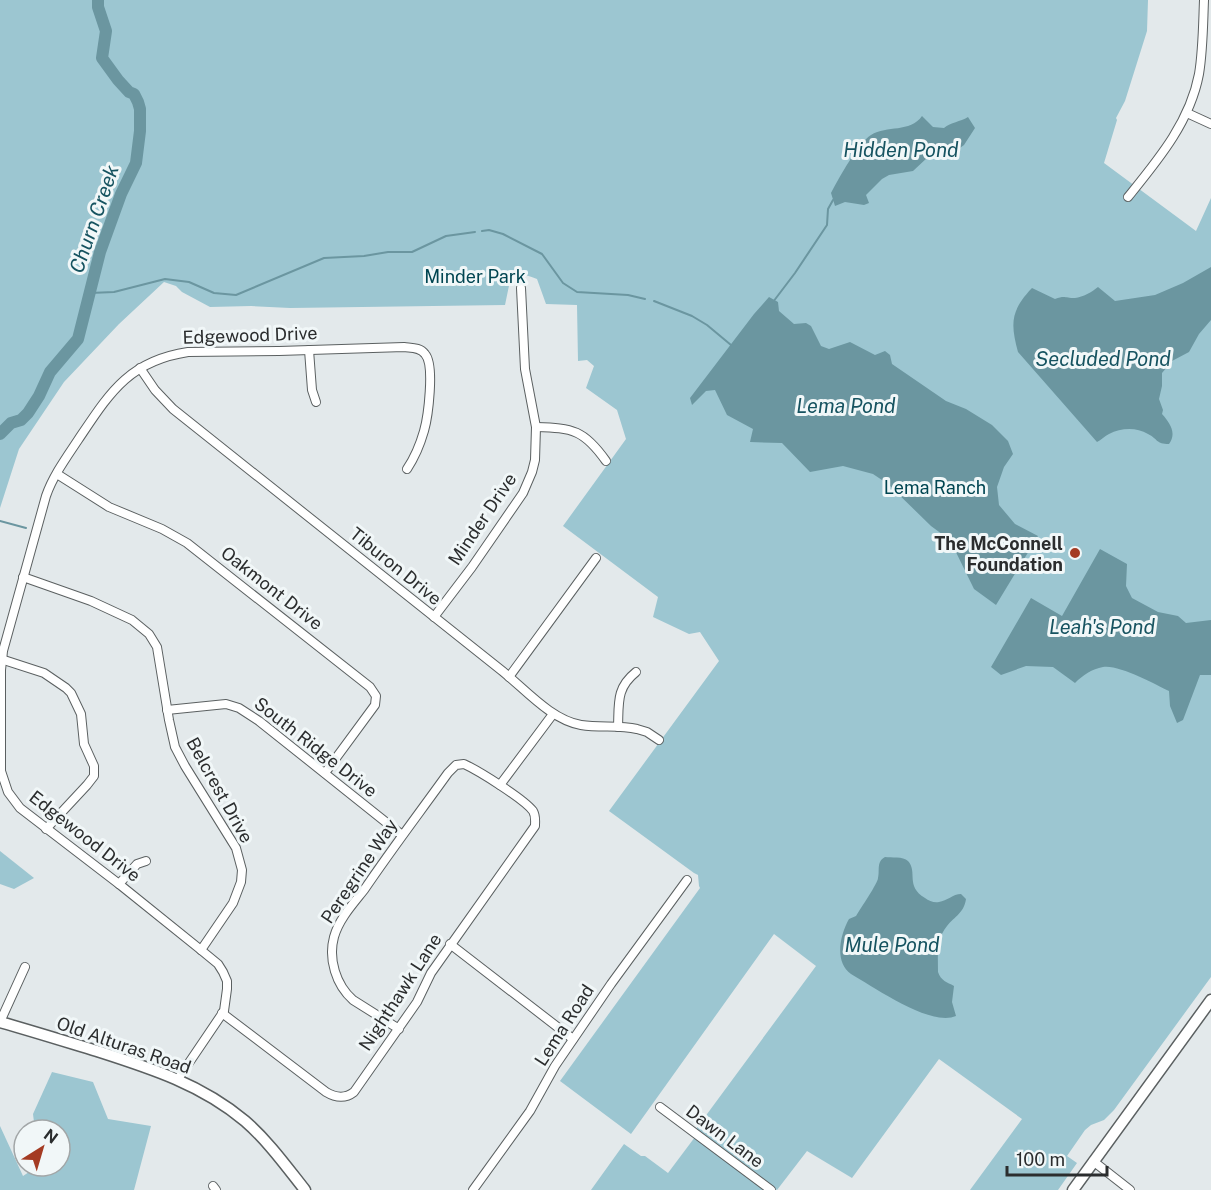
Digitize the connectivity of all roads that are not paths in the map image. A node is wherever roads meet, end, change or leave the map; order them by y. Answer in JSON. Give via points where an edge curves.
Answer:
{"nodes":[{"id":1,"x":1204,"y":0,"type":"edge"},
{"id":2,"x":1207,"y":33,"type":"edge"},
{"id":3,"x":1186,"y":113,"type":"junction"},
{"id":4,"x":1211,"y":124,"type":"edge"},
{"id":5,"x":1128,"y":197,"type":"dead end"},
{"id":6,"x":521,"y":288,"type":"dead end"},
{"id":7,"x":309,"y":350,"type":"junction"},
{"id":8,"x":140,"y":368,"type":"junction"},
{"id":9,"x":316,"y":402,"type":"dead end"},
{"id":10,"x":536,"y":427,"type":"junction"},
{"id":11,"x":606,"y":460,"type":"dead end"},
{"id":12,"x":407,"y":469,"type":"dead end"},
{"id":13,"x":57,"y":474,"type":"junction"},
{"id":14,"x":596,"y":558,"type":"dead end"},
{"id":15,"x":23,"y":577,"type":"junction"},
{"id":16,"x":434,"y":617,"type":"junction"},
{"id":17,"x":2,"y":659,"type":"edge"},
{"id":18,"x":636,"y":672,"type":"dead end"},
{"id":19,"x":509,"y":677,"type":"junction"},
{"id":20,"x":167,"y":710,"type":"junction"},
{"id":21,"x":553,"y":714,"type":"junction"},
{"id":22,"x":618,"y":727,"type":"junction"},
{"id":23,"x":659,"y":740,"type":"dead end"},
{"id":24,"x":325,"y":773,"type":"junction"},
{"id":25,"x":500,"y":785,"type":"junction"},
{"id":26,"x":46,"y":829,"type":"junction"},
{"id":27,"x":402,"y":835,"type":"junction"},
{"id":28,"x":147,"y":861,"type":"dead end"},
{"id":29,"x":687,"y":880,"type":"dead end"},
{"id":30,"x":119,"y":884,"type":"junction"},
{"id":31,"x":450,"y":944,"type":"junction"},
{"id":32,"x":201,"y":950,"type":"junction"},
{"id":33,"x":24,"y":968,"type":"dead end"},
{"id":34,"x":1211,"y":1000,"type":"edge"},
{"id":35,"x":222,"y":1013,"type":"junction"},
{"id":36,"x":0,"y":1022,"type":"edge"},
{"id":37,"x":399,"y":1029,"type":"junction"},
{"id":38,"x":573,"y":1039,"type":"junction"},
{"id":39,"x":178,"y":1079,"type":"junction"},
{"id":40,"x":660,"y":1107,"type":"dead end"},
{"id":41,"x":1093,"y":1161,"type":"junction"},
{"id":42,"x":304,"y":1190,"type":"edge"},
{"id":43,"x":472,"y":1190,"type":"edge"},
{"id":44,"x":771,"y":1190,"type":"edge"},
{"id":45,"x":1073,"y":1190,"type":"edge"},
{"id":46,"x":1130,"y":1190,"type":"edge"}],
"edges":[{"from":1,"to":2,"type":"street"},
{"from":2,"to":3,"type":"street"},
{"from":3,"to":4,"type":"street"},
{"from":3,"to":5,"type":"street","via":[[1168,145]]},
{"from":6,"to":10,"type":"street","name":"Minder Drive","via":[[525,369]]},
{"from":7,"to":8,"type":"street","name":"Edgewood Drive","via":[[188,352]]},
{"from":7,"to":9,"type":"street"},
{"from":7,"to":12,"type":"street","name":"Edgewood Drive","via":[[404,347],[426,354],[430,373],[427,418]]},
{"from":8,"to":13,"type":"street","name":"Edgewood Drive","via":[[108,397]]},
{"from":8,"to":16,"type":"street","name":"Tiburon Drive","via":[[173,410]]},
{"from":10,"to":11,"type":"street","via":[[581,434]]},
{"from":10,"to":16,"type":"street","name":"Minder Drive","via":[[535,460],[523,493]]},
{"from":13,"to":15,"type":"street","name":"Edgewood Drive","via":[[46,496]]},
{"from":13,"to":24,"type":"street","name":"Oakmont Drive","via":[[109,507],[187,543],[370,687],[376,696],[375,705]]},
{"from":14,"to":19,"type":"street"},
{"from":15,"to":17,"type":"street","name":"Edgewood Drive"},
{"from":15,"to":20,"type":"street","name":"Belcrest Drive","via":[[111,609],[145,629],[159,652]]},
{"from":16,"to":19,"type":"street","name":"Tiburon Drive"},
{"from":17,"to":26,"type":"street","name":"Edgewood Drive","via":[[1,774],[15,802]]},
{"from":17,"to":26,"type":"street","via":[[44,673],[66,688],[81,714],[84,744],[94,776]]},
{"from":18,"to":22,"type":"street","via":[[621,691]]},
{"from":19,"to":21,"type":"street","name":"Tiburon Drive"},
{"from":20,"to":24,"type":"street","name":"South Ridge Drive","via":[[221,704],[239,708]]},
{"from":20,"to":32,"type":"street","name":"Belcrest Drive","via":[[178,754],[236,848],[242,870],[236,898]]},
{"from":21,"to":22,"type":"street","name":"Tiburon Drive","via":[[579,724]]},
{"from":21,"to":25,"type":"street"},
{"from":22,"to":23,"type":"street","name":"Tiburon Drive","via":[[642,730]]},
{"from":24,"to":27,"type":"street","name":"South Ridge Drive"},
{"from":25,"to":27,"type":"street","name":"Peregrine Way","via":[[467,765],[456,765]]},
{"from":25,"to":31,"type":"street","name":"Nighthawk Lane","via":[[531,809],[535,826]]},
{"from":26,"to":30,"type":"street","name":"Edgewood Drive"},
{"from":27,"to":37,"type":"street","name":"Peregrine Way","via":[[341,921],[332,947],[334,967],[346,994]]},
{"from":28,"to":30,"type":"street","via":[[137,864]]},
{"from":29,"to":38,"type":"street","name":"Lema Road"},
{"from":30,"to":32,"type":"street","name":"Edgewood Drive"},
{"from":31,"to":37,"type":"street","name":"Nighthawk Lane"},
{"from":31,"to":38,"type":"street"},
{"from":32,"to":35,"type":"street","name":"Edgewood Drive","via":[[218,964],[227,981]]},
{"from":33,"to":36,"type":"street"},
{"from":34,"to":41,"type":"main road"},
{"from":35,"to":37,"type":"street","name":"Nighthawk Lane","via":[[338,1097],[354,1092]]},
{"from":35,"to":39,"type":"street","name":"Edgewood Drive"},
{"from":36,"to":39,"type":"main road","name":"Old Alturas Road"},
{"from":38,"to":43,"type":"street","name":"Lema Road","via":[[530,1111]]},
{"from":39,"to":42,"type":"main road","name":"Old Alturas Road","via":[[215,1099],[245,1122],[277,1154]]},
{"from":40,"to":44,"type":"street","name":"Dawn Lane"},
{"from":41,"to":45,"type":"main road"},
{"from":41,"to":46,"type":"street"}]}
